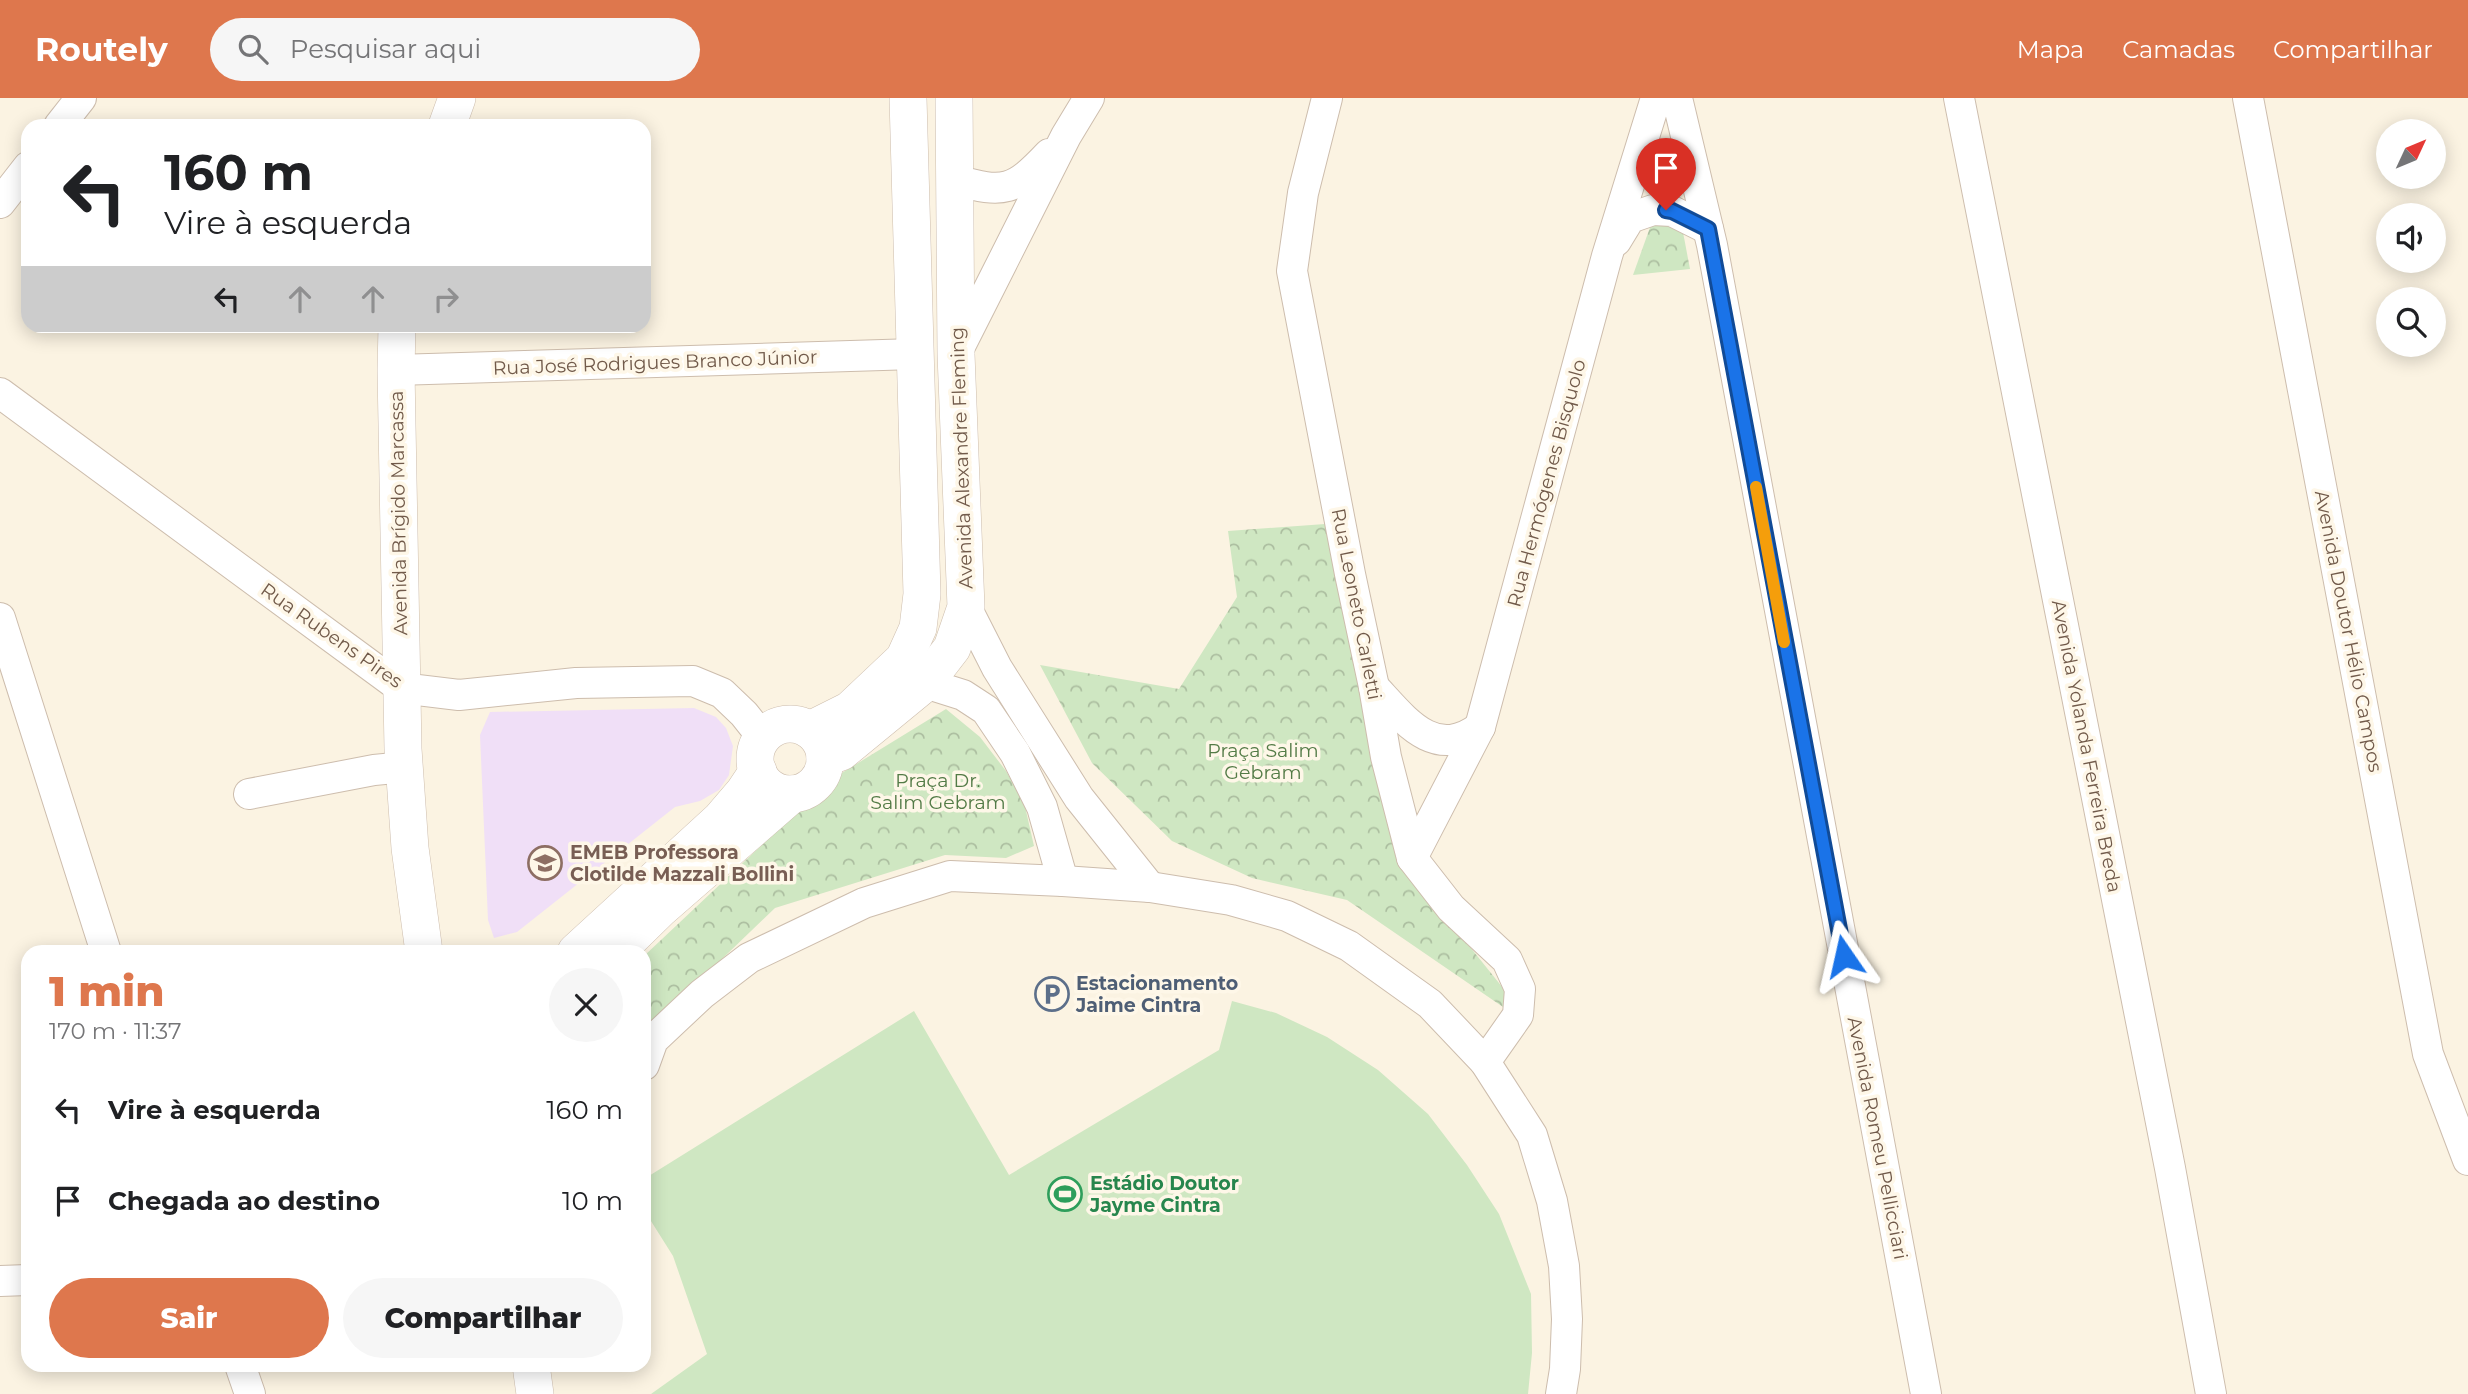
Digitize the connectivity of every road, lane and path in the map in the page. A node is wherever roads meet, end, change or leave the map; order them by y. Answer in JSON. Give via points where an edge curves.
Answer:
{"nodes":[{"id":1,"x":81,"y":98,"type":"edge"},
{"id":2,"x":457,"y":98,"type":"edge"},
{"id":3,"x":908,"y":98,"type":"edge"},
{"id":4,"x":954,"y":98,"type":"edge"},
{"id":5,"x":1089,"y":98,"type":"edge"},
{"id":6,"x":1327,"y":98,"type":"edge"},
{"id":7,"x":1656,"y":98,"type":"edge"},
{"id":8,"x":1677,"y":98,"type":"edge"},
{"id":9,"x":1959,"y":98,"type":"edge"},
{"id":10,"x":2248,"y":98,"type":"edge"},
{"id":11,"x":65,"y":119,"type":"edge"},
{"id":12,"x":450,"y":119,"type":"edge"},
{"id":13,"x":1066,"y":136,"type":"junction"},
{"id":14,"x":21,"y":176,"type":"edge"},
{"id":15,"x":955,"y":180,"type":"junction"},
{"id":16,"x":0,"y":204,"type":"edge"},
{"id":17,"x":1708,"y":229,"type":"junction"},
{"id":18,"x":1607,"y":256,"type":"junction"},
{"id":19,"x":397,"y":333,"type":"edge"},
{"id":20,"x":915,"y":354,"type":"junction"},
{"id":21,"x":956,"y":354,"type":"junction"},
{"id":22,"x":396,"y":370,"type":"junction"},
{"id":23,"x":0,"y":393,"type":"edge"},
{"id":24,"x":966,"y":607,"type":"junction"},
{"id":25,"x":0,"y":618,"type":"edge"},
{"id":26,"x":925,"y":683,"type":"junction"},
{"id":27,"x":1374,"y":687,"type":"junction"},
{"id":28,"x":401,"y":688,"type":"junction"},
{"id":29,"x":1480,"y":727,"type":"junction"},
{"id":30,"x":818,"y":744,"type":"junction"},
{"id":31,"x":760,"y":755,"type":"junction"},
{"id":32,"x":405,"y":767,"type":"junction"},
{"id":33,"x":249,"y":794,"type":"dead end"},
{"id":34,"x":792,"y":794,"type":"junction"},
{"id":35,"x":1412,"y":858,"type":"junction"},
{"id":36,"x":1063,"y":881,"type":"junction"},
{"id":37,"x":1150,"y":887,"type":"junction"},
{"id":38,"x":104,"y":945,"type":"edge"},
{"id":39,"x":423,"y":945,"type":"edge"},
{"id":40,"x":584,"y":945,"type":"edge"},
{"id":41,"x":623,"y":945,"type":"edge"},
{"id":42,"x":651,"y":1046,"type":"edge"},
{"id":43,"x":1485,"y":1062,"type":"junction"},
{"id":44,"x":2468,"y":1160,"type":"edge"},
{"id":45,"x":21,"y":1280,"type":"edge"},
{"id":46,"x":0,"y":1281,"type":"edge"},
{"id":47,"x":242,"y":1372,"type":"edge"},
{"id":48,"x":250,"y":1394,"type":"edge"},
{"id":49,"x":1561,"y":1394,"type":"edge"},
{"id":50,"x":1926,"y":1394,"type":"edge"},
{"id":51,"x":2211,"y":1394,"type":"edge"}],
"edges":[{"from":1,"to":11,"type":"street"},
{"from":2,"to":12,"type":"street"},
{"from":3,"to":20,"type":"street"},
{"from":4,"to":15,"type":"street","name":"Avenida Alexandre Fleming"},
{"from":5,"to":13,"type":"street"},
{"from":6,"to":27,"type":"street","name":"Rua Leoneto Carletti","via":[[1303,193],[1292,271]]},
{"from":7,"to":18,"type":"street","name":"Rua Hermógenes Bisquolo"},
{"from":8,"to":17,"type":"street","name":"Avenida Romeu Pellicciari"},
{"from":9,"to":51,"type":"street","name":"Avenida Yolanda Ferreira Breda"},
{"from":10,"to":44,"type":"street","name":"Avenida Doutor Hélio Campos","via":[[2428,1054]]},
{"from":13,"to":15,"type":"street","via":[[1028,176],[1013,185],[988,189]]},
{"from":13,"to":21,"type":"street"},
{"from":14,"to":16,"type":"street"},
{"from":15,"to":21,"type":"street","name":"Avenida Alexandre Fleming"},
{"from":17,"to":18,"type":"street","via":[[1672,211],[1653,209],[1630,218]]},
{"from":17,"to":50,"type":"street","name":"Avenida Romeu Pellicciari"},
{"from":18,"to":29,"type":"street","name":"Rua Hermógenes Bisquolo"},
{"from":19,"to":22,"type":"street","name":"Avenida Brígido Marcassa"},
{"from":20,"to":22,"type":"street","name":"Rua José Rodrigues Branco Júnior"},
{"from":20,"to":30,"type":"street","via":[[922,594],[918,628],[904,659]]},
{"from":21,"to":24,"type":"street","name":"Avenida Alexandre Fleming"},
{"from":22,"to":28,"type":"street","name":"Avenida Brígido Marcassa"},
{"from":23,"to":28,"type":"street","name":"Rua Rubens Pires"},
{"from":24,"to":26,"type":"street","via":[[952,648]]},
{"from":24,"to":37,"type":"street","name":"Avenida Alexandre Fleming","via":[[997,668],[1079,798]]},
{"from":25,"to":38,"type":"street"},
{"from":26,"to":30,"type":"street","via":[[841,752]]},
{"from":26,"to":36,"type":"street","via":[[963,695],[986,710],[1015,753],[1042,807]]},
{"from":27,"to":29,"type":"street","via":[[1415,730],[1435,738],[1467,737]]},
{"from":27,"to":35,"type":"street","name":"Rua Leoneto Carletti"},
{"from":28,"to":31,"type":"street","name":"Rua Rubens Pires","via":[[459,695],[576,683],[693,681],[722,693],[744,714]]},
{"from":28,"to":32,"type":"street","name":"Avenida Brígido Marcassa"},
{"from":29,"to":35,"type":"street","name":"Rua Hermógenes Bisquolo"},
{"from":30,"to":31,"type":"street","via":[[790,724],[770,731]]},
{"from":30,"to":34,"type":"street","via":[[820,778],[812,787]]},
{"from":31,"to":34,"type":"street","via":[[771,788]]},
{"from":31,"to":40,"type":"street","via":[[744,792],[720,820]]},
{"from":32,"to":33,"type":"street"},
{"from":32,"to":39,"type":"street","name":"Avenida Brígido Marcassa"},
{"from":34,"to":41,"type":"street"},
{"from":35,"to":43,"type":"street","name":"Rua Leoneto Carletti","via":[[1451,908],[1507,960],[1520,989],[1518,1015]]},
{"from":36,"to":37,"type":"street"},
{"from":36,"to":42,"type":"street","via":[[950,876],[864,903],[750,958],[702,994]]},
{"from":37,"to":43,"type":"street","via":[[1231,900],[1318,929],[1430,1004]]},
{"from":43,"to":49,"type":"street","via":[[1532,1135],[1552,1201],[1564,1266],[1567,1319]]},
{"from":45,"to":46,"type":"street"},
{"from":47,"to":48,"type":"street"}]}
